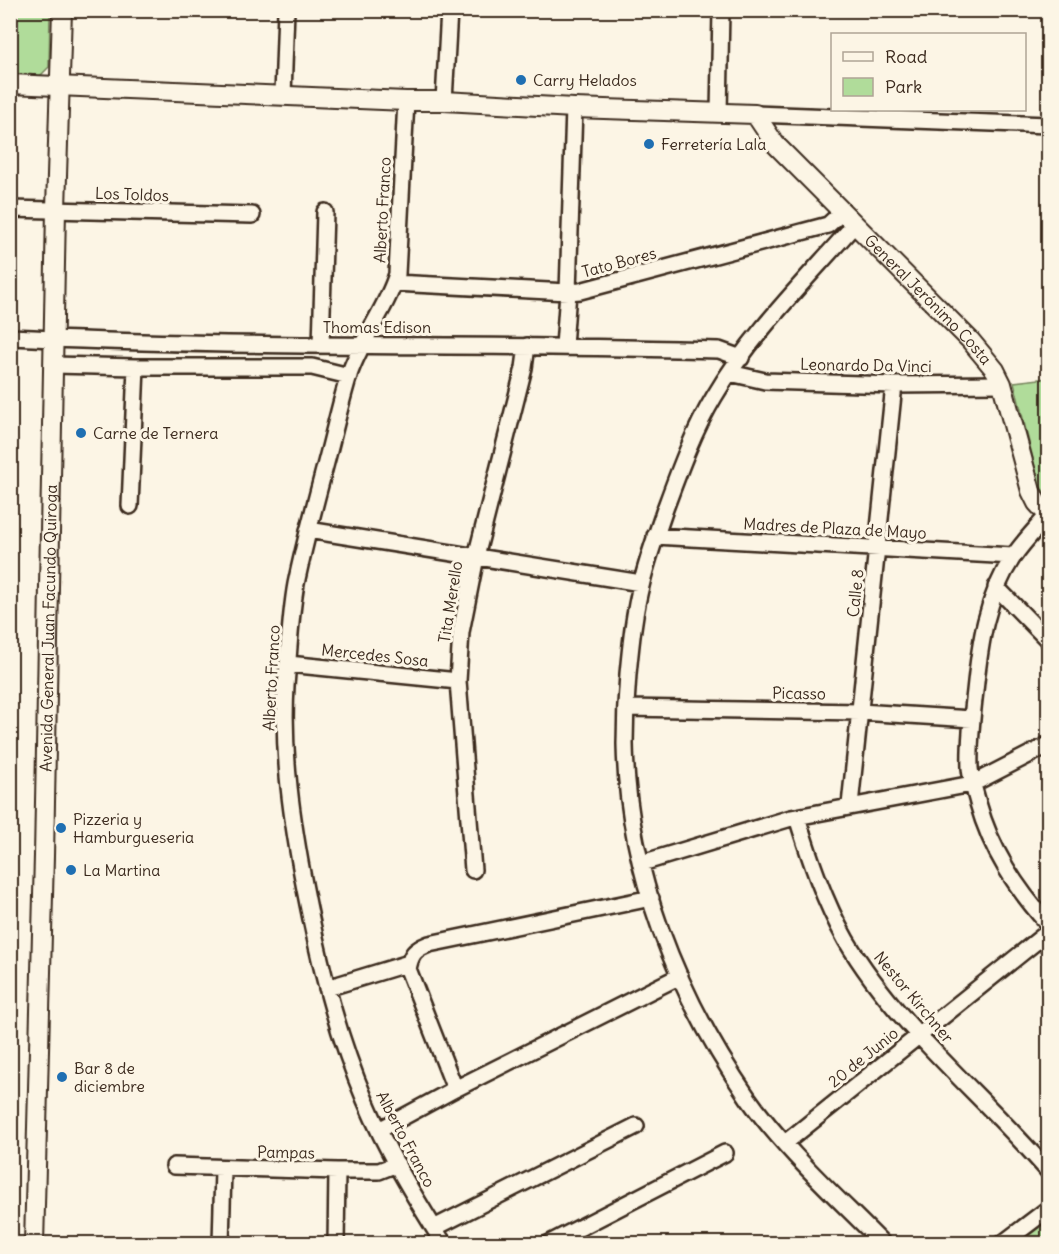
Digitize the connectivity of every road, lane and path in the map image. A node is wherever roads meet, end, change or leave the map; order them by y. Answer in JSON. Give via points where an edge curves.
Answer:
{"nodes":[{"id":1,"x":63,"y":10,"type":"edge"},
{"id":2,"x":286,"y":10,"type":"edge"},
{"id":3,"x":449,"y":10,"type":"edge"},
{"id":4,"x":721,"y":10,"type":"edge"},
{"id":5,"x":10,"y":84,"type":"edge"},
{"id":6,"x":62,"y":86,"type":"junction"},
{"id":7,"x":283,"y":95,"type":"junction"},
{"id":8,"x":406,"y":101,"type":"junction"},
{"id":9,"x":444,"y":101,"type":"junction"},
{"id":10,"x":574,"y":108,"type":"junction"},
{"id":11,"x":719,"y":113,"type":"junction"},
{"id":12,"x":755,"y":114,"type":"junction"},
{"id":13,"x":1048,"y":125,"type":"edge"},
{"id":14,"x":10,"y":209,"type":"edge"},
{"id":15,"x":56,"y":210,"type":"junction"},
{"id":16,"x":325,"y":212,"type":"dead end"},
{"id":17,"x":252,"y":215,"type":"dead end"},
{"id":18,"x":848,"y":218,"type":"junction"},
{"id":19,"x":394,"y":283,"type":"junction"},
{"id":20,"x":568,"y":292,"type":"junction"},
{"id":21,"x":10,"y":337,"type":"edge"},
{"id":22,"x":55,"y":339,"type":"junction"},
{"id":23,"x":321,"y":345,"type":"junction"},
{"id":24,"x":361,"y":345,"type":"junction"},
{"id":25,"x":528,"y":346,"type":"junction"},
{"id":26,"x":564,"y":346,"type":"junction"},
{"id":27,"x":741,"y":358,"type":"junction"},
{"id":28,"x":54,"y":365,"type":"junction"},
{"id":29,"x":136,"y":368,"type":"junction"},
{"id":30,"x":730,"y":374,"type":"junction"},
{"id":31,"x":349,"y":376,"type":"junction"},
{"id":32,"x":1002,"y":384,"type":"junction"},
{"id":33,"x":894,"y":385,"type":"junction"},
{"id":34,"x":130,"y":506,"type":"dead end"},
{"id":35,"x":1048,"y":515,"type":"edge"},
{"id":36,"x":308,"y":530,"type":"junction"},
{"id":37,"x":656,"y":536,"type":"junction"},
{"id":38,"x":878,"y":548,"type":"junction"},
{"id":39,"x":1013,"y":556,"type":"junction"},
{"id":40,"x":476,"y":557,"type":"junction"},
{"id":41,"x":641,"y":583,"type":"junction"},
{"id":42,"x":996,"y":587,"type":"junction"},
{"id":43,"x":1048,"y":640,"type":"edge"},
{"id":44,"x":288,"y":664,"type":"junction"},
{"id":45,"x":458,"y":681,"type":"junction"},
{"id":46,"x":626,"y":708,"type":"junction"},
{"id":47,"x":860,"y":712,"type":"junction"},
{"id":48,"x":972,"y":719,"type":"junction"},
{"id":49,"x":1045,"y":754,"type":"edge"},
{"id":50,"x":972,"y":784,"type":"junction"},
{"id":51,"x":850,"y":805,"type":"junction"},
{"id":52,"x":797,"y":816,"type":"junction"},
{"id":53,"x":642,"y":863,"type":"junction"},
{"id":54,"x":473,"y":870,"type":"dead end"},
{"id":55,"x":651,"y":898,"type":"junction"},
{"id":56,"x":1048,"y":924,"type":"edge"},
{"id":57,"x":1048,"y":932,"type":"edge"},
{"id":58,"x":409,"y":963,"type":"junction"},
{"id":59,"x":680,"y":976,"type":"junction"},
{"id":60,"x":327,"y":988,"type":"junction"},
{"id":61,"x":919,"y":1035,"type":"junction"},
{"id":62,"x":455,"y":1089,"type":"junction"},
{"id":63,"x":636,"y":1126,"type":"dead end"},
{"id":64,"x":379,"y":1130,"type":"junction"},
{"id":65,"x":785,"y":1143,"type":"junction"},
{"id":66,"x":725,"y":1153,"type":"dead end"},
{"id":67,"x":397,"y":1164,"type":"junction"},
{"id":68,"x":174,"y":1166,"type":"dead end"},
{"id":69,"x":223,"y":1169,"type":"junction"},
{"id":70,"x":1048,"y":1170,"type":"edge"},
{"id":71,"x":337,"y":1171,"type":"junction"},
{"id":72,"x":1048,"y":1209,"type":"edge"},
{"id":73,"x":434,"y":1228,"type":"junction"},
{"id":74,"x":34,"y":1244,"type":"edge"},
{"id":75,"x":221,"y":1244,"type":"edge"},
{"id":76,"x":336,"y":1244,"type":"edge"},
{"id":77,"x":444,"y":1244,"type":"edge"},
{"id":78,"x":548,"y":1244,"type":"edge"},
{"id":79,"x":883,"y":1244,"type":"edge"},
{"id":80,"x":1002,"y":1244,"type":"edge"}],
"edges":[{"from":1,"to":6,"type":"street","name":"Avenida General Juan Facundo Quiroga"},
{"from":2,"to":7,"type":"street"},
{"from":3,"to":9,"type":"street"},
{"from":4,"to":11,"type":"street"},
{"from":5,"to":6,"type":"street"},
{"from":6,"to":7,"type":"street"},
{"from":6,"to":15,"type":"street","name":"Avenida General Juan Facundo Quiroga"},
{"from":7,"to":8,"type":"street"},
{"from":8,"to":9,"type":"street"},
{"from":8,"to":19,"type":"street","name":"Alberto Franco"},
{"from":9,"to":10,"type":"street"},
{"from":10,"to":11,"type":"street"},
{"from":10,"to":20,"type":"street"},
{"from":11,"to":12,"type":"street"},
{"from":12,"to":13,"type":"street"},
{"from":12,"to":18,"type":"street","name":"General Jerónimo Costa","via":[[775,144]]},
{"from":14,"to":15,"type":"street","name":"Los Toldos"},
{"from":15,"to":17,"type":"street","name":"Los Toldos"},
{"from":15,"to":22,"type":"street","name":"Avenida General Juan Facundo Quiroga"},
{"from":16,"to":23,"type":"street"},
{"from":18,"to":20,"type":"street","name":"Tato Bores"},
{"from":18,"to":27,"type":"street"},
{"from":18,"to":32,"type":"street","name":"General Jerónimo Costa","via":[[970,340],[996,370]]},
{"from":19,"to":20,"type":"street","name":"Tato Bores"},
{"from":19,"to":24,"type":"street","name":"Alberto Franco"},
{"from":20,"to":26,"type":"street"},
{"from":21,"to":22,"type":"street","name":"Thomas Edison"},
{"from":22,"to":23,"type":"street","name":"Thomas Edison"},
{"from":22,"to":28,"type":"street","name":"Avenida General Juan Facundo Quiroga"},
{"from":23,"to":24,"type":"street","name":"Thomas Edison"},
{"from":24,"to":25,"type":"street","name":"Thomas Edison"},
{"from":24,"to":31,"type":"street","name":"Alberto Franco"},
{"from":25,"to":26,"type":"street","name":"Thomas Edison"},
{"from":25,"to":40,"type":"street","name":"Tita Merello"},
{"from":26,"to":27,"type":"street","name":"Thomas Edison","via":[[720,350]]},
{"from":27,"to":30,"type":"street"},
{"from":28,"to":29,"type":"street"},
{"from":28,"to":74,"type":"street","name":"Avenida General Juan Facundo Quiroga"},
{"from":29,"to":31,"type":"street","via":[[312,367]]},
{"from":29,"to":34,"type":"street"},
{"from":30,"to":33,"type":"street","name":"Leonardo Da Vinci","via":[[765,381]]},
{"from":30,"to":37,"type":"street","via":[[714,397],[683,460]]},
{"from":31,"to":36,"type":"street","name":"Alberto Franco"},
{"from":32,"to":33,"type":"street","name":"Leonardo Da Vinci"},
{"from":32,"to":35,"type":"street","name":"General Jerónimo Costa","via":[[1031,491]]},
{"from":33,"to":38,"type":"street","name":"Calle 8"},
{"from":35,"to":39,"type":"street"},
{"from":36,"to":40,"type":"street"},
{"from":36,"to":44,"type":"street","name":"Alberto Franco","via":[[296,586]]},
{"from":37,"to":38,"type":"street","name":"Madres de Plaza de Mayo"},
{"from":37,"to":41,"type":"street"},
{"from":38,"to":39,"type":"street","name":"Madres de Plaza de Mayo"},
{"from":38,"to":47,"type":"street","name":"Calle 8"},
{"from":39,"to":42,"type":"street"},
{"from":40,"to":41,"type":"street"},
{"from":40,"to":45,"type":"street","name":"Tita Merello","via":[[461,632]]},
{"from":41,"to":46,"type":"street"},
{"from":42,"to":43,"type":"street"},
{"from":42,"to":48,"type":"street","via":[[981,638]]},
{"from":44,"to":45,"type":"street","name":"Mercedes Sosa"},
{"from":44,"to":60,"type":"street","name":"Alberto Franco","via":[[288,790]]},
{"from":45,"to":54,"type":"street","name":"Tita Merello"},
{"from":46,"to":47,"type":"street","name":"Picasso"},
{"from":46,"to":53,"type":"street","via":[[628,781]]},
{"from":47,"to":48,"type":"street","name":"Picasso"},
{"from":47,"to":51,"type":"street","name":"Calle 8"},
{"from":48,"to":50,"type":"street"},
{"from":49,"to":50,"type":"street"},
{"from":50,"to":51,"type":"street"},
{"from":50,"to":56,"type":"street","via":[[1000,859]]},
{"from":51,"to":52,"type":"street"},
{"from":52,"to":53,"type":"street"},
{"from":52,"to":61,"type":"street","name":"Nestor Kirchner","via":[[825,899],[847,941]]},
{"from":53,"to":55,"type":"street"},
{"from":55,"to":58,"type":"street","via":[[429,944],[415,949]]},
{"from":55,"to":59,"type":"street"},
{"from":57,"to":61,"type":"street","name":"20 de Junio"},
{"from":58,"to":60,"type":"street"},
{"from":58,"to":62,"type":"street"},
{"from":59,"to":62,"type":"street"},
{"from":59,"to":65,"type":"street","via":[[749,1100]]},
{"from":60,"to":64,"type":"street","name":"Alberto Franco","via":[[352,1067]]},
{"from":61,"to":65,"type":"street","name":"20 de Junio"},
{"from":61,"to":70,"type":"street","name":"Nestor Kirchner"},
{"from":62,"to":64,"type":"street"},
{"from":63,"to":73,"type":"street"},
{"from":64,"to":67,"type":"street","name":"Alberto Franco"},
{"from":65,"to":79,"type":"street"},
{"from":66,"to":78,"type":"street"},
{"from":67,"to":71,"type":"street","name":"Pampas","via":[[379,1171]]},
{"from":67,"to":73,"type":"street","name":"Alberto Franco"},
{"from":68,"to":69,"type":"street","name":"Pampas"},
{"from":69,"to":71,"type":"street","name":"Pampas"},
{"from":69,"to":75,"type":"street"},
{"from":71,"to":76,"type":"street"},
{"from":72,"to":80,"type":"street"},
{"from":73,"to":77,"type":"street","name":"Alberto Franco"}]}
